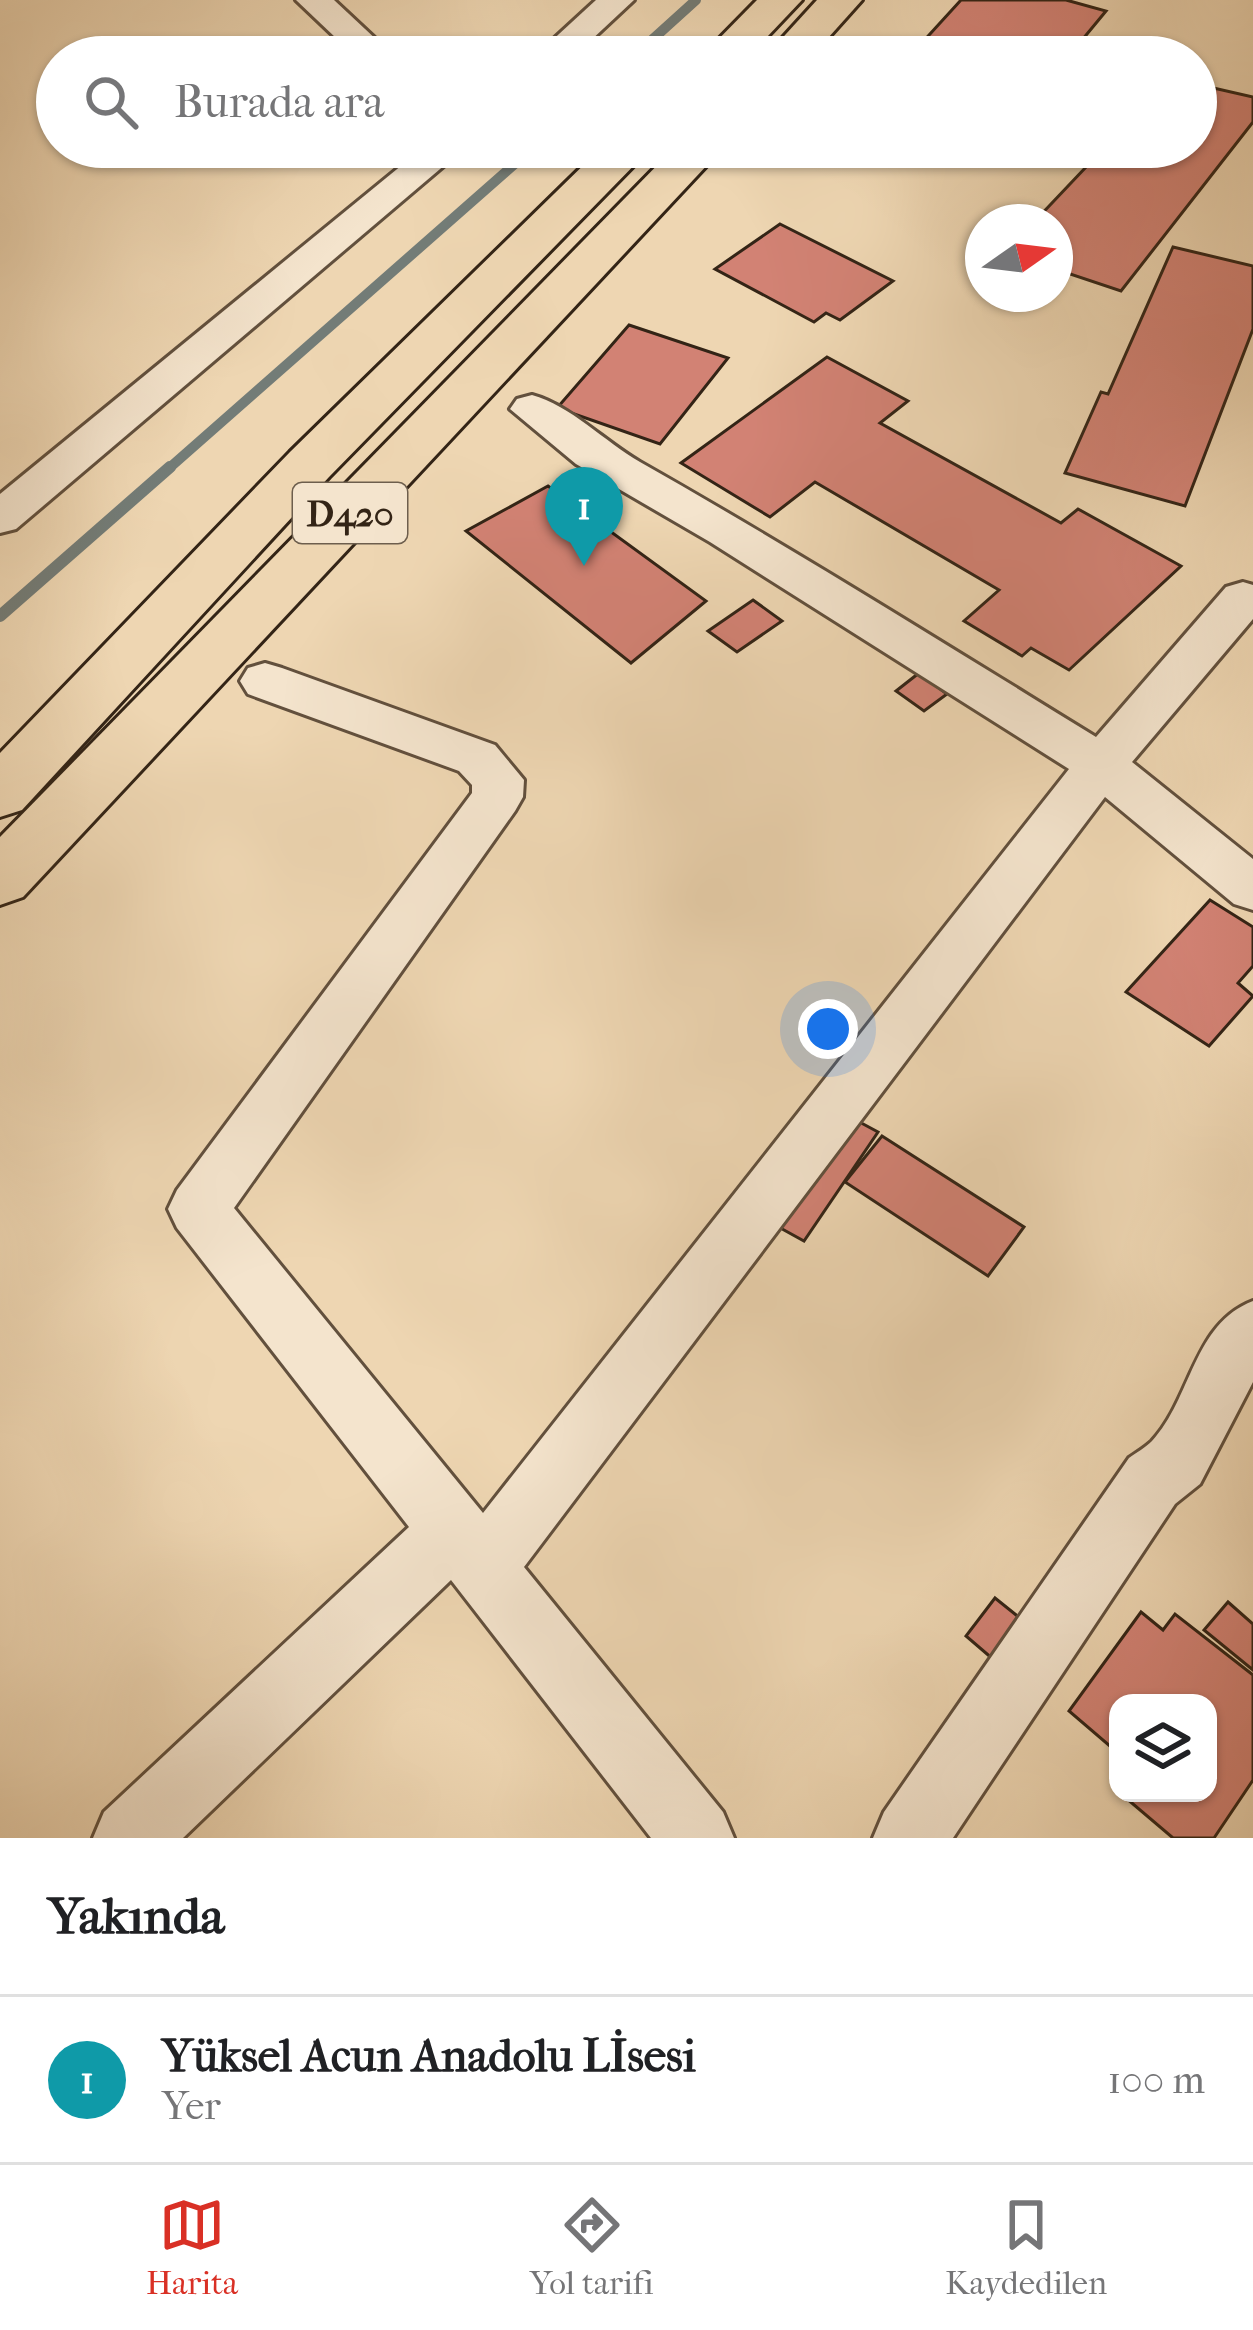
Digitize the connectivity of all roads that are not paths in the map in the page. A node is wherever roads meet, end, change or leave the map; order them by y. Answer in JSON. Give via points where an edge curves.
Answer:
{"nodes":[{"id":1,"x":313,"y":0,"type":"edge"},
{"id":2,"x":617,"y":0,"type":"edge"},
{"id":3,"x":782,"y":0,"type":"edge"},
{"id":4,"x":842,"y":0,"type":"edge"},
{"id":5,"x":353,"y":36,"type":"edge"},
{"id":6,"x":575,"y":36,"type":"edge"},
{"id":7,"x":744,"y":36,"type":"edge"},
{"id":8,"x":807,"y":36,"type":"edge"},
{"id":9,"x":422,"y":168,"type":"edge"},
{"id":10,"x":607,"y":168,"type":"edge"},
{"id":11,"x":681,"y":168,"type":"edge"},
{"id":12,"x":532,"y":410,"type":"dead end"},
{"id":13,"x":0,"y":518,"type":"edge"},
{"id":14,"x":1250,"y":588,"type":"edge"},
{"id":15,"x":266,"y":681,"type":"dead end"},
{"id":16,"x":1101,"y":765,"type":"junction"},
{"id":17,"x":0,"y":793,"type":"edge"},
{"id":18,"x":0,"y":879,"type":"edge"},
{"id":19,"x":1253,"y":889,"type":"edge"},
{"id":20,"x":1253,"y":1330,"type":"edge"},
{"id":21,"x":470,"y":1547,"type":"junction"},
{"id":22,"x":130,"y":1838,"type":"edge"},
{"id":23,"x":698,"y":1838,"type":"edge"},
{"id":24,"x":910,"y":1838,"type":"edge"}],
"edges":[{"from":1,"to":5,"type":"street"},
{"from":2,"to":6,"type":"street"},
{"from":3,"to":7,"type":"main road"},
{"from":4,"to":8,"type":"main road"},
{"from":9,"to":13,"type":"street"},
{"from":10,"to":17,"type":"main road","number":"D420","via":[[425,344]]},
{"from":11,"to":18,"type":"main road","number":"D420"},
{"from":12,"to":16,"type":"street"},
{"from":14,"to":16,"type":"street"},
{"from":15,"to":21,"type":"street","via":[[477,758],[498,780],[497,797],[198,1209]]},
{"from":16,"to":19,"type":"street"},
{"from":16,"to":21,"type":"street"},
{"from":20,"to":24,"type":"street","via":[[1223,1370],[1177,1462],[1152,1480]]},
{"from":21,"to":22,"type":"street"},
{"from":21,"to":23,"type":"street"}]}
